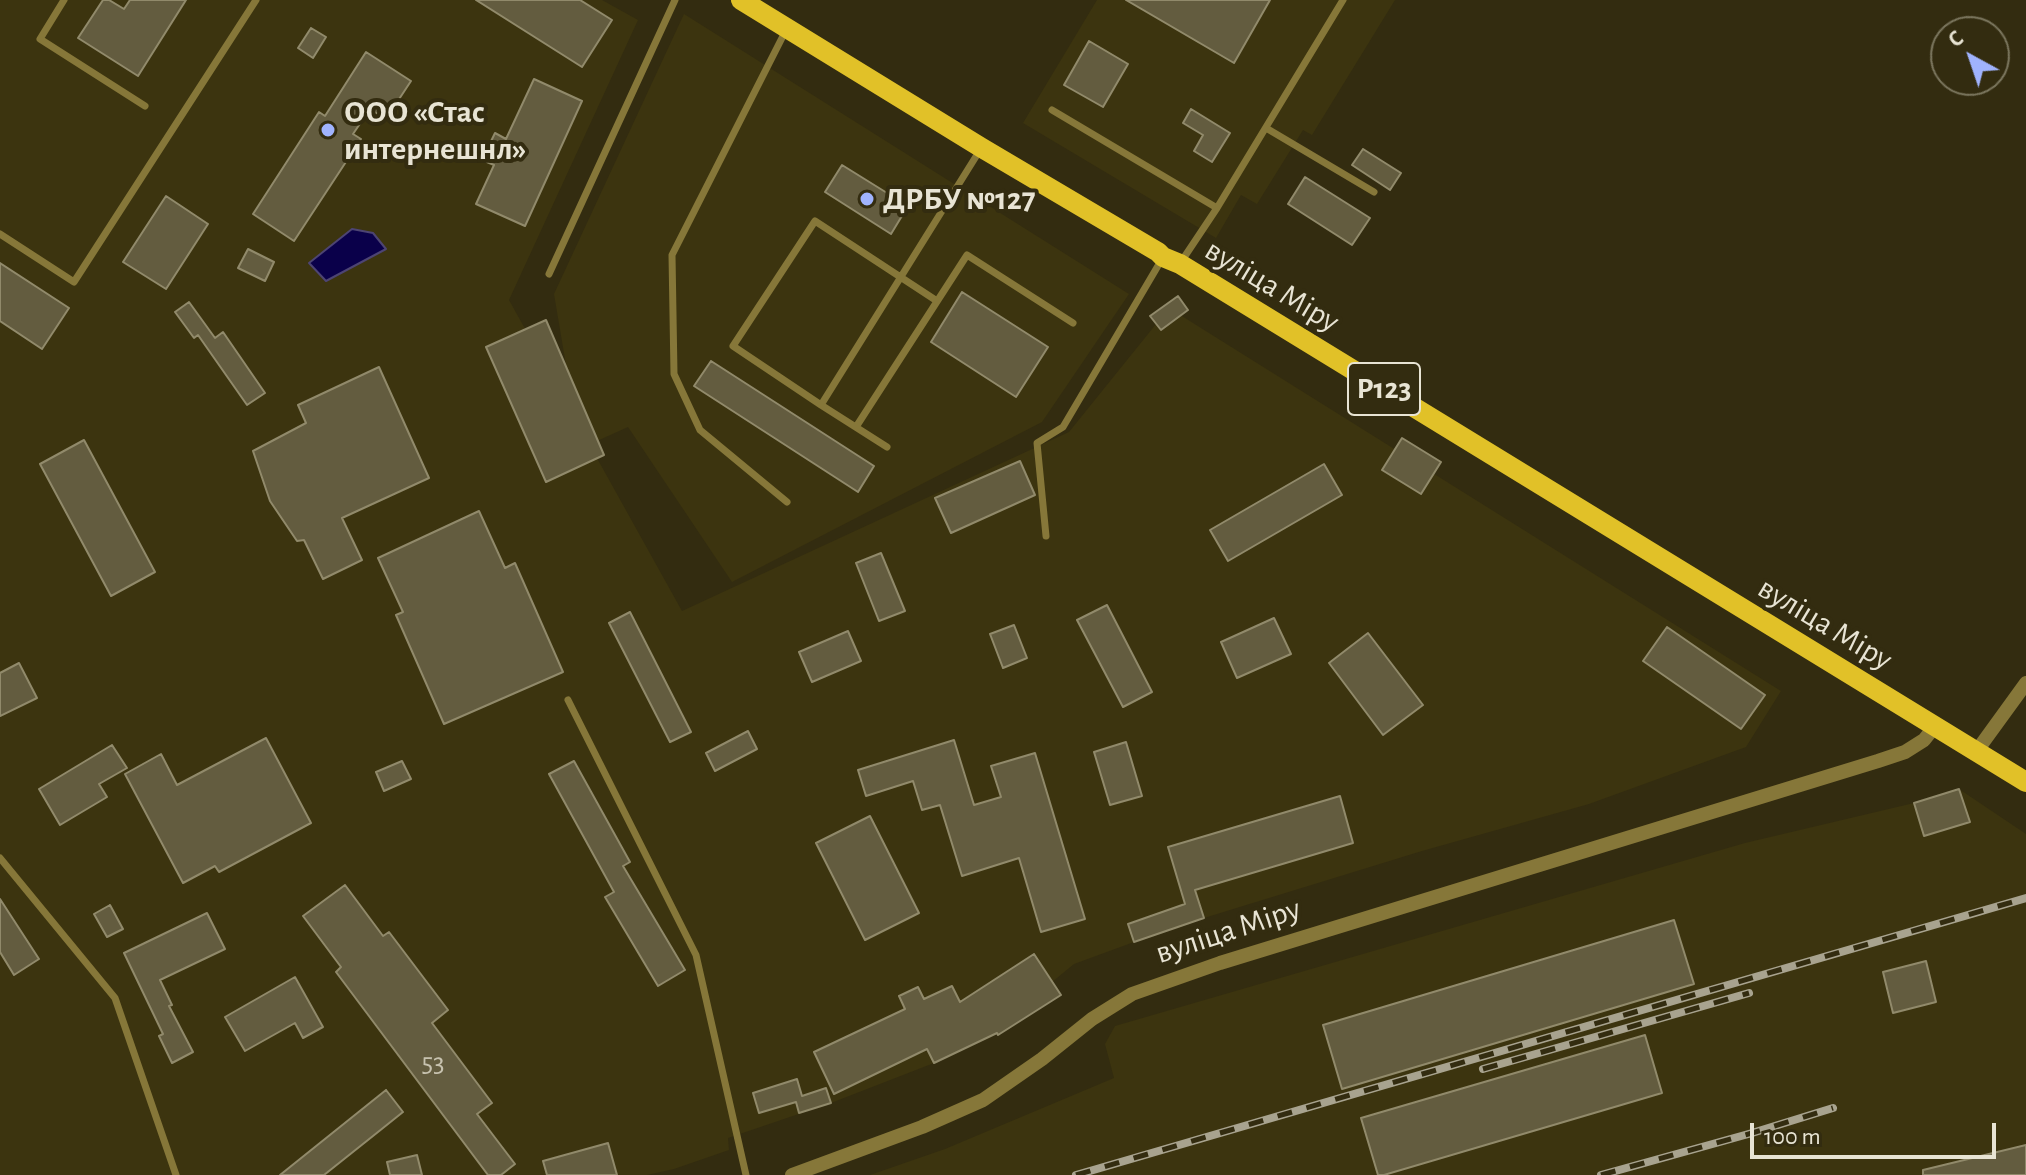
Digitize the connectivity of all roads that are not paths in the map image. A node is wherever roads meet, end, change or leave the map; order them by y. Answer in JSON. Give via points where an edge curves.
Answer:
{"nodes":[{"id":1,"x":64,"y":0,"type":"edge"},
{"id":2,"x":256,"y":0,"type":"edge"},
{"id":3,"x":675,"y":0,"type":"edge"},
{"id":4,"x":741,"y":0,"type":"edge"},
{"id":5,"x":1343,"y":0,"type":"edge"},
{"id":6,"x":787,"y":28,"type":"junction"},
{"id":7,"x":145,"y":106,"type":"dead end"},
{"id":8,"x":1052,"y":110,"type":"dead end"},
{"id":9,"x":1266,"y":128,"type":"junction"},
{"id":10,"x":982,"y":148,"type":"junction"},
{"id":11,"x":1374,"y":192,"type":"dead end"},
{"id":12,"x":1217,"y":208,"type":"junction"},
{"id":13,"x":0,"y":234,"type":"edge"},
{"id":14,"x":1171,"y":260,"type":"junction"},
{"id":15,"x":549,"y":274,"type":"dead end"},
{"id":16,"x":901,"y":279,"type":"junction"},
{"id":17,"x":937,"y":301,"type":"junction"},
{"id":18,"x":1073,"y":323,"type":"dead end"},
{"id":19,"x":821,"y":405,"type":"junction"},
{"id":20,"x":856,"y":427,"type":"junction"},
{"id":21,"x":887,"y":447,"type":"dead end"},
{"id":22,"x":787,"y":502,"type":"dead end"},
{"id":23,"x":1046,"y":536,"type":"dead end"},
{"id":24,"x":2026,"y":683,"type":"edge"},
{"id":25,"x":568,"y":700,"type":"dead end"},
{"id":26,"x":1935,"y":726,"type":"junction"},
{"id":27,"x":1976,"y":752,"type":"junction"},
{"id":28,"x":2026,"y":782,"type":"edge"},
{"id":29,"x":0,"y":858,"type":"edge"},
{"id":30,"x":176,"y":1175,"type":"edge"},
{"id":31,"x":746,"y":1175,"type":"edge"},
{"id":32,"x":792,"y":1175,"type":"edge"}],
"edges":[{"from":1,"to":7,"type":"lane","via":[[40,39]]},
{"from":2,"to":13,"type":"lane","via":[[74,282]]},
{"from":3,"to":15,"type":"lane"},
{"from":4,"to":6,"type":"main road","name":"вуліца Міру","number":"Р123"},
{"from":5,"to":9,"type":"lane"},
{"from":6,"to":10,"type":"main road","name":"вуліца Міру","number":"Р123"},
{"from":6,"to":22,"type":"lane","via":[[672,255],[674,374],[700,430]]},
{"from":8,"to":12,"type":"lane"},
{"from":9,"to":11,"type":"lane"},
{"from":9,"to":12,"type":"lane"},
{"from":10,"to":14,"type":"main road","name":"вуліца Міру","number":"Р123"},
{"from":10,"to":16,"type":"lane"},
{"from":12,"to":14,"type":"lane"},
{"from":14,"to":23,"type":"lane","via":[[1063,427],[1037,443]]},
{"from":14,"to":26,"type":"main road","name":"вуліца Міру","number":"Р123"},
{"from":16,"to":17,"type":"lane"},
{"from":16,"to":19,"type":"lane"},
{"from":16,"to":19,"type":"lane","via":[[815,221],[733,346]]},
{"from":17,"to":18,"type":"lane","via":[[967,255]]},
{"from":17,"to":20,"type":"lane"},
{"from":19,"to":20,"type":"lane"},
{"from":20,"to":21,"type":"lane"},
{"from":24,"to":27,"type":"street"},
{"from":25,"to":31,"type":"lane","via":[[696,955]]},
{"from":26,"to":27,"type":"main road","name":"вуліца Міру","number":"Р123"},
{"from":26,"to":32,"type":"street","name":"вуліца Міру","via":[[1905,752],[1132,994],[983,1100]]},
{"from":27,"to":28,"type":"main road","name":"вуліца Міру","number":"Р123"},
{"from":29,"to":30,"type":"lane","via":[[115,998]]}]}
